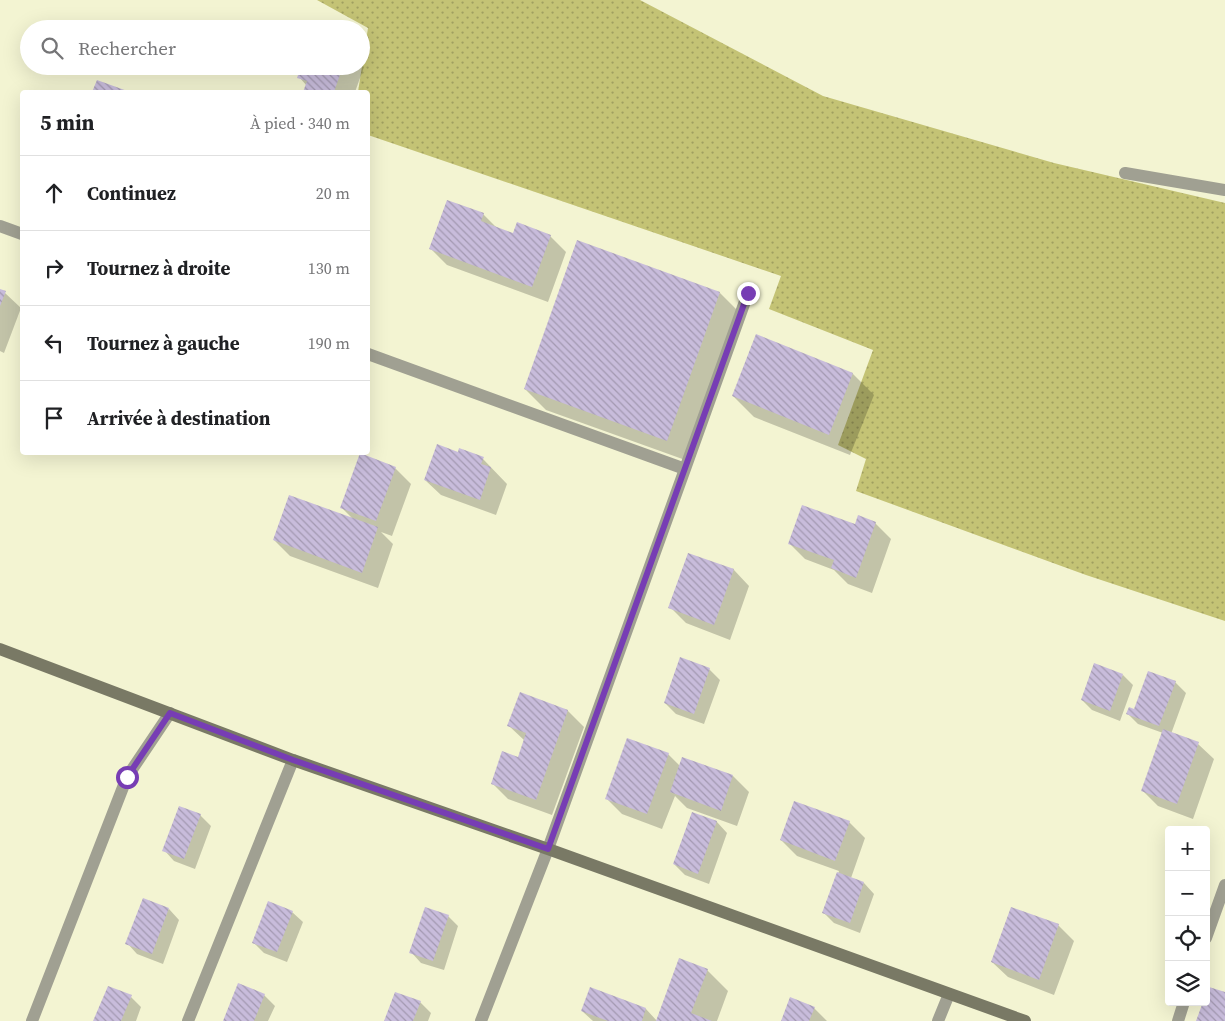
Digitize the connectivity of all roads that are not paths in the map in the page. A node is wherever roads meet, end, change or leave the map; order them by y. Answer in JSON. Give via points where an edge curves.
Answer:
{"nodes":[{"id":1,"x":1125,"y":172,"type":"dead end"},
{"id":2,"x":1225,"y":190,"type":"edge"},
{"id":3,"x":0,"y":226,"type":"edge"},
{"id":4,"x":20,"y":233,"type":"edge"},
{"id":5,"x":748,"y":293,"type":"dead end"},
{"id":6,"x":370,"y":355,"type":"edge"},
{"id":7,"x":685,"y":469,"type":"junction"},
{"id":8,"x":0,"y":649,"type":"edge"},
{"id":9,"x":170,"y":713,"type":"junction"},
{"id":10,"x":293,"y":760,"type":"junction"},
{"id":11,"x":548,"y":849,"type":"junction"},
{"id":12,"x":1225,"y":885,"type":"edge"},
{"id":13,"x":1210,"y":927,"type":"edge"},
{"id":14,"x":948,"y":994,"type":"junction"},
{"id":15,"x":1183,"y":1006,"type":"edge"},
{"id":16,"x":32,"y":1021,"type":"edge"},
{"id":17,"x":188,"y":1021,"type":"edge"},
{"id":18,"x":482,"y":1021,"type":"edge"},
{"id":19,"x":938,"y":1021,"type":"edge"},
{"id":20,"x":1026,"y":1021,"type":"edge"},
{"id":21,"x":1178,"y":1021,"type":"edge"}],
"edges":[{"from":1,"to":2,"type":"street"},
{"from":3,"to":4,"type":"street"},
{"from":5,"to":7,"type":"street"},
{"from":6,"to":7,"type":"street"},
{"from":7,"to":11,"type":"street"},
{"from":8,"to":9,"type":"street"},
{"from":9,"to":10,"type":"street"},
{"from":9,"to":16,"type":"street","via":[[127,777]]},
{"from":10,"to":11,"type":"street"},
{"from":10,"to":17,"type":"street"},
{"from":11,"to":14,"type":"street"},
{"from":11,"to":18,"type":"street"},
{"from":12,"to":13,"type":"street"},
{"from":14,"to":19,"type":"street"},
{"from":14,"to":20,"type":"street"},
{"from":15,"to":21,"type":"street"}]}
